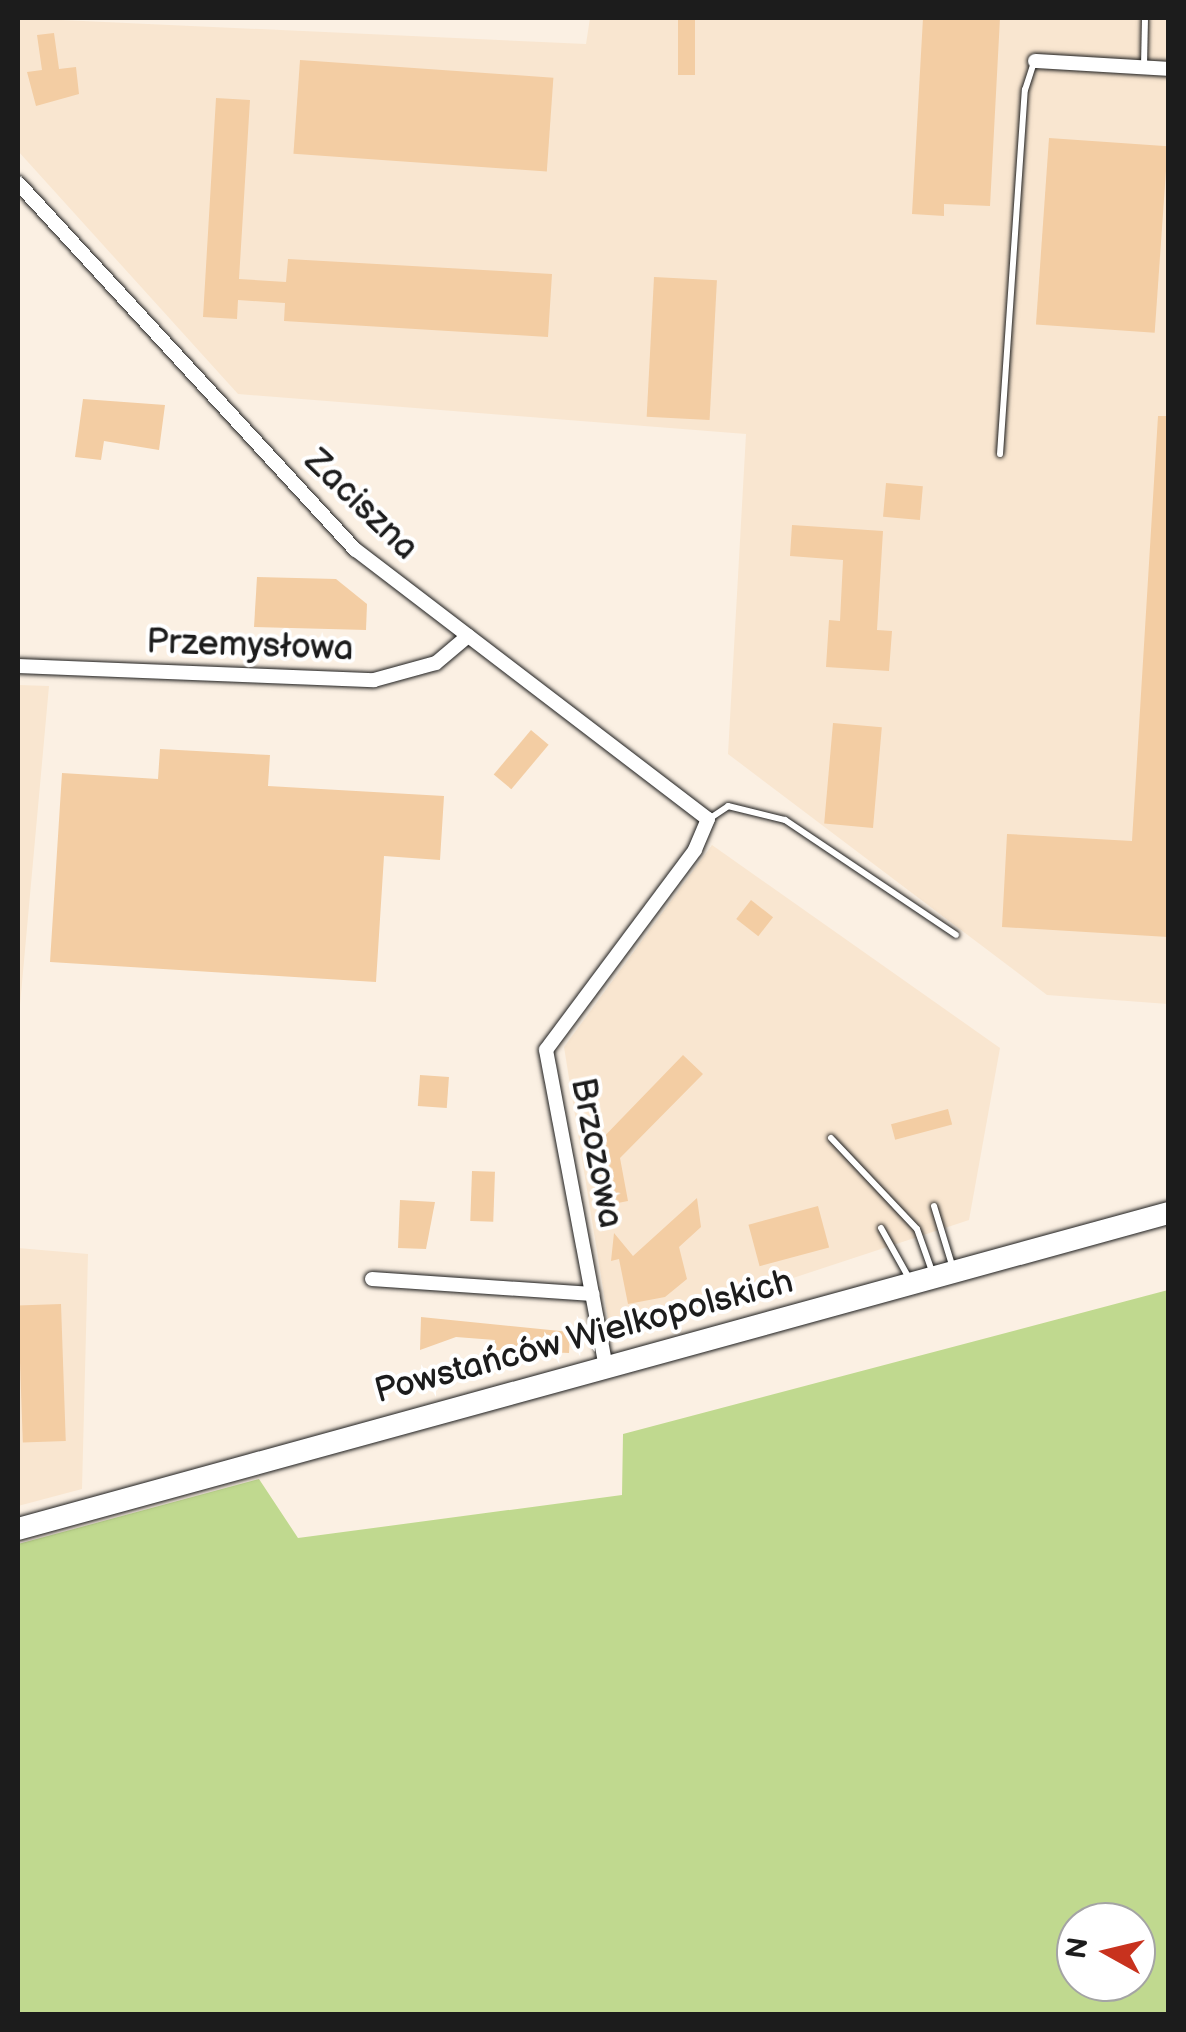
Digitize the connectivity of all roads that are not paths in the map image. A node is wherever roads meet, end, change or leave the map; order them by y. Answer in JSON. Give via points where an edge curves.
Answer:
{"nodes":[{"id":1,"x":1144,"y":18,"type":"edge"},
{"id":2,"x":1034,"y":61,"type":"joint"},
{"id":3,"x":1144,"y":68,"type":"junction"},
{"id":4,"x":1168,"y":69,"type":"edge"},
{"id":5,"x":18,"y":183,"type":"edge"},
{"id":6,"x":1000,"y":454,"type":"dead end"},
{"id":7,"x":468,"y":636,"type":"junction"},
{"id":8,"x":18,"y":666,"type":"edge"},
{"id":9,"x":708,"y":820,"type":"junction"},
{"id":10,"x":956,"y":935,"type":"dead end"},
{"id":11,"x":831,"y":1138,"type":"dead end"},
{"id":12,"x":934,"y":1206,"type":"dead end"},
{"id":13,"x":1168,"y":1213,"type":"edge"},
{"id":14,"x":881,"y":1228,"type":"dead end"},
{"id":15,"x":944,"y":1274,"type":"junction"},
{"id":16,"x":372,"y":1279,"type":"dead end"},
{"id":17,"x":911,"y":1282,"type":"junction"},
{"id":18,"x":592,"y":1294,"type":"junction"},
{"id":19,"x":606,"y":1367,"type":"junction"},
{"id":20,"x":18,"y":1529,"type":"edge"}],
"edges":[{"from":1,"to":3,"type":"lane"},
{"from":2,"to":3,"type":"street"},
{"from":2,"to":6,"type":"lane","via":[[1025,90]]},
{"from":3,"to":4,"type":"street"},
{"from":5,"to":7,"type":"street","name":"Zaciszna","via":[[356,550]]},
{"from":7,"to":8,"type":"street","name":"Przemysłowa","via":[[436,663],[374,680]]},
{"from":7,"to":9,"type":"street","name":"Zaciszna"},
{"from":9,"to":10,"type":"lane","via":[[728,806],[785,820]]},
{"from":9,"to":18,"type":"street","name":"Brzozowa","via":[[694,850],[546,1050]]},
{"from":11,"to":15,"type":"lane","via":[[917,1228]]},
{"from":12,"to":15,"type":"lane"},
{"from":13,"to":15,"type":"main road","name":"Powstańców Wielkopolskich"},
{"from":14,"to":17,"type":"lane","via":[[900,1249]]},
{"from":15,"to":17,"type":"main road","name":"Powstańców Wielkopolskich"},
{"from":16,"to":18,"type":"street"},
{"from":17,"to":19,"type":"main road","name":"Powstańców Wielkopolskich"},
{"from":18,"to":19,"type":"street","name":"Brzozowa"},
{"from":19,"to":20,"type":"main road","name":"Powstańców Wielkopolskich"}]}
